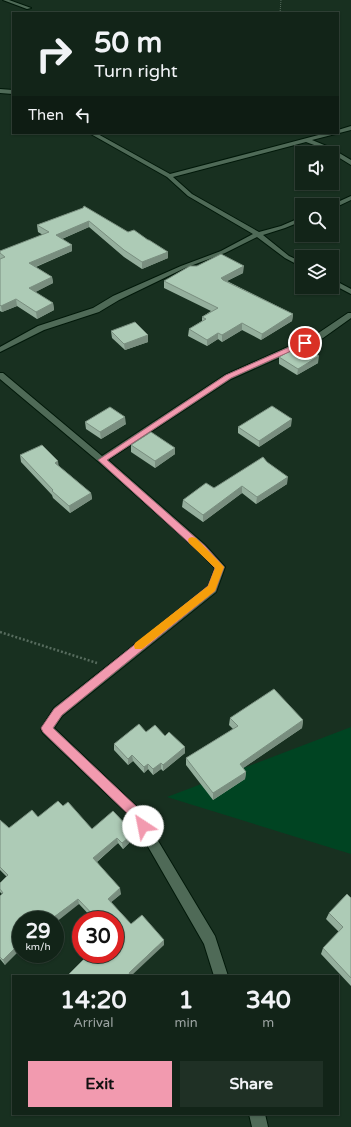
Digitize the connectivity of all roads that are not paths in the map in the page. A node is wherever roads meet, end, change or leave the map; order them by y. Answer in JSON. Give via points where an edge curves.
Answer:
{"nodes":[{"id":1,"x":6,"y":0,"type":"edge"},
{"id":2,"x":29,"y":8,"type":"dead end"},
{"id":3,"x":0,"y":91,"type":"edge"},
{"id":4,"x":12,"y":92,"type":"edge"},
{"id":5,"x":351,"y":128,"type":"edge"},
{"id":6,"x":339,"y":132,"type":"edge"},
{"id":7,"x":94,"y":134,"type":"edge"},
{"id":8,"x":329,"y":134,"type":"edge"},
{"id":9,"x":306,"y":140,"type":"junction"},
{"id":10,"x":351,"y":163,"type":"edge"},
{"id":11,"x":169,"y":176,"type":"junction"},
{"id":12,"x":351,"y":198,"type":"edge"},
{"id":13,"x":339,"y":204,"type":"edge"},
{"id":14,"x":295,"y":222,"type":"edge"},
{"id":15,"x":258,"y":234,"type":"junction"},
{"id":16,"x":295,"y":261,"type":"edge"},
{"id":17,"x":339,"y":286,"type":"edge"},
{"id":18,"x":351,"y":292,"type":"edge"},
{"id":19,"x":351,"y":315,"type":"edge"},
{"id":20,"x":0,"y":350,"type":"edge"},
{"id":21,"x":0,"y":376,"type":"edge"},
{"id":22,"x":102,"y":460,"type":"junction"},
{"id":23,"x":222,"y":975,"type":"edge"},
{"id":24,"x":256,"y":1115,"type":"edge"},
{"id":25,"x":260,"y":1127,"type":"edge"}],
"edges":[{"from":1,"to":2,"type":"street"},
{"from":3,"to":4,"type":"street"},
{"from":5,"to":6,"type":"street"},
{"from":7,"to":11,"type":"street"},
{"from":8,"to":9,"type":"street"},
{"from":9,"to":10,"type":"street","via":[[327,148]]},
{"from":9,"to":11,"type":"street"},
{"from":11,"to":15,"type":"street","via":[[190,195]]},
{"from":12,"to":13,"type":"street"},
{"from":14,"to":15,"type":"street"},
{"from":15,"to":16,"type":"street"},
{"from":15,"to":20,"type":"street","via":[[223,252],[183,267],[116,298],[96,310],[41,328]]},
{"from":17,"to":18,"type":"street"},
{"from":19,"to":22,"type":"street","via":[[320,336],[228,377]]},
{"from":21,"to":22,"type":"street"},
{"from":22,"to":23,"type":"street","via":[[220,567],[212,589],[58,712],[47,728],[135,813],[210,941]]},
{"from":24,"to":25,"type":"street"}]}
